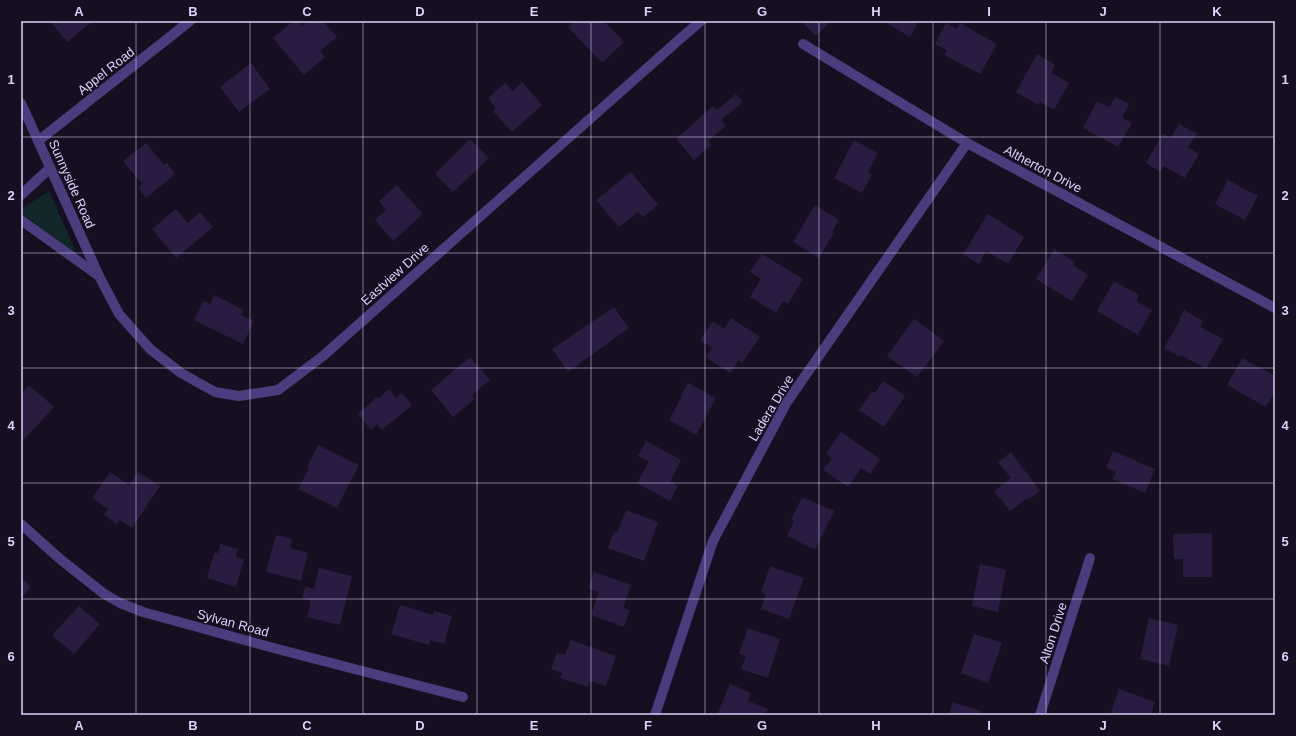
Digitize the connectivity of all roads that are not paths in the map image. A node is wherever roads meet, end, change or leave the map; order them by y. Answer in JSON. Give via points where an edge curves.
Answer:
{"nodes":[{"id":1,"x":190,"y":21,"type":"edge"},
{"id":2,"x":701,"y":21,"type":"edge"},
{"id":3,"x":803,"y":44,"type":"dead end"},
{"id":4,"x":21,"y":103,"type":"edge"},
{"id":5,"x":38,"y":140,"type":"junction"},
{"id":6,"x":967,"y":143,"type":"junction"},
{"id":7,"x":50,"y":168,"type":"junction"},
{"id":8,"x":21,"y":195,"type":"edge"},
{"id":9,"x":21,"y":220,"type":"edge"},
{"id":10,"x":100,"y":276,"type":"junction"},
{"id":11,"x":1275,"y":308,"type":"edge"},
{"id":12,"x":21,"y":524,"type":"edge"},
{"id":13,"x":1090,"y":558,"type":"dead end"},
{"id":14,"x":463,"y":697,"type":"dead end"},
{"id":15,"x":655,"y":715,"type":"edge"},
{"id":16,"x":1040,"y":715,"type":"edge"}],
"edges":[{"from":1,"to":5,"type":"street","name":"Appel Road"},
{"from":2,"to":10,"type":"street","name":"Eastview Drive","via":[[323,356],[278,390],[239,396],[215,392],[181,373],[150,349],[119,314]]},
{"from":3,"to":6,"type":"street","name":"Altherton Drive"},
{"from":4,"to":5,"type":"street","name":"Sunnyside Road"},
{"from":5,"to":7,"type":"street","name":"Sunnyside Road"},
{"from":6,"to":11,"type":"street","name":"Altherton Drive"},
{"from":6,"to":15,"type":"street","name":"Ladera Drive","via":[[787,402],[713,541]]},
{"from":7,"to":8,"type":"street"},
{"from":7,"to":10,"type":"street","name":"Sunnyside Road"},
{"from":9,"to":10,"type":"street"},
{"from":12,"to":14,"type":"street","name":"Sylvan Road","via":[[60,559],[120,603],[143,612],[281,650]]},
{"from":13,"to":16,"type":"street","name":"Alton Drive"}]}
